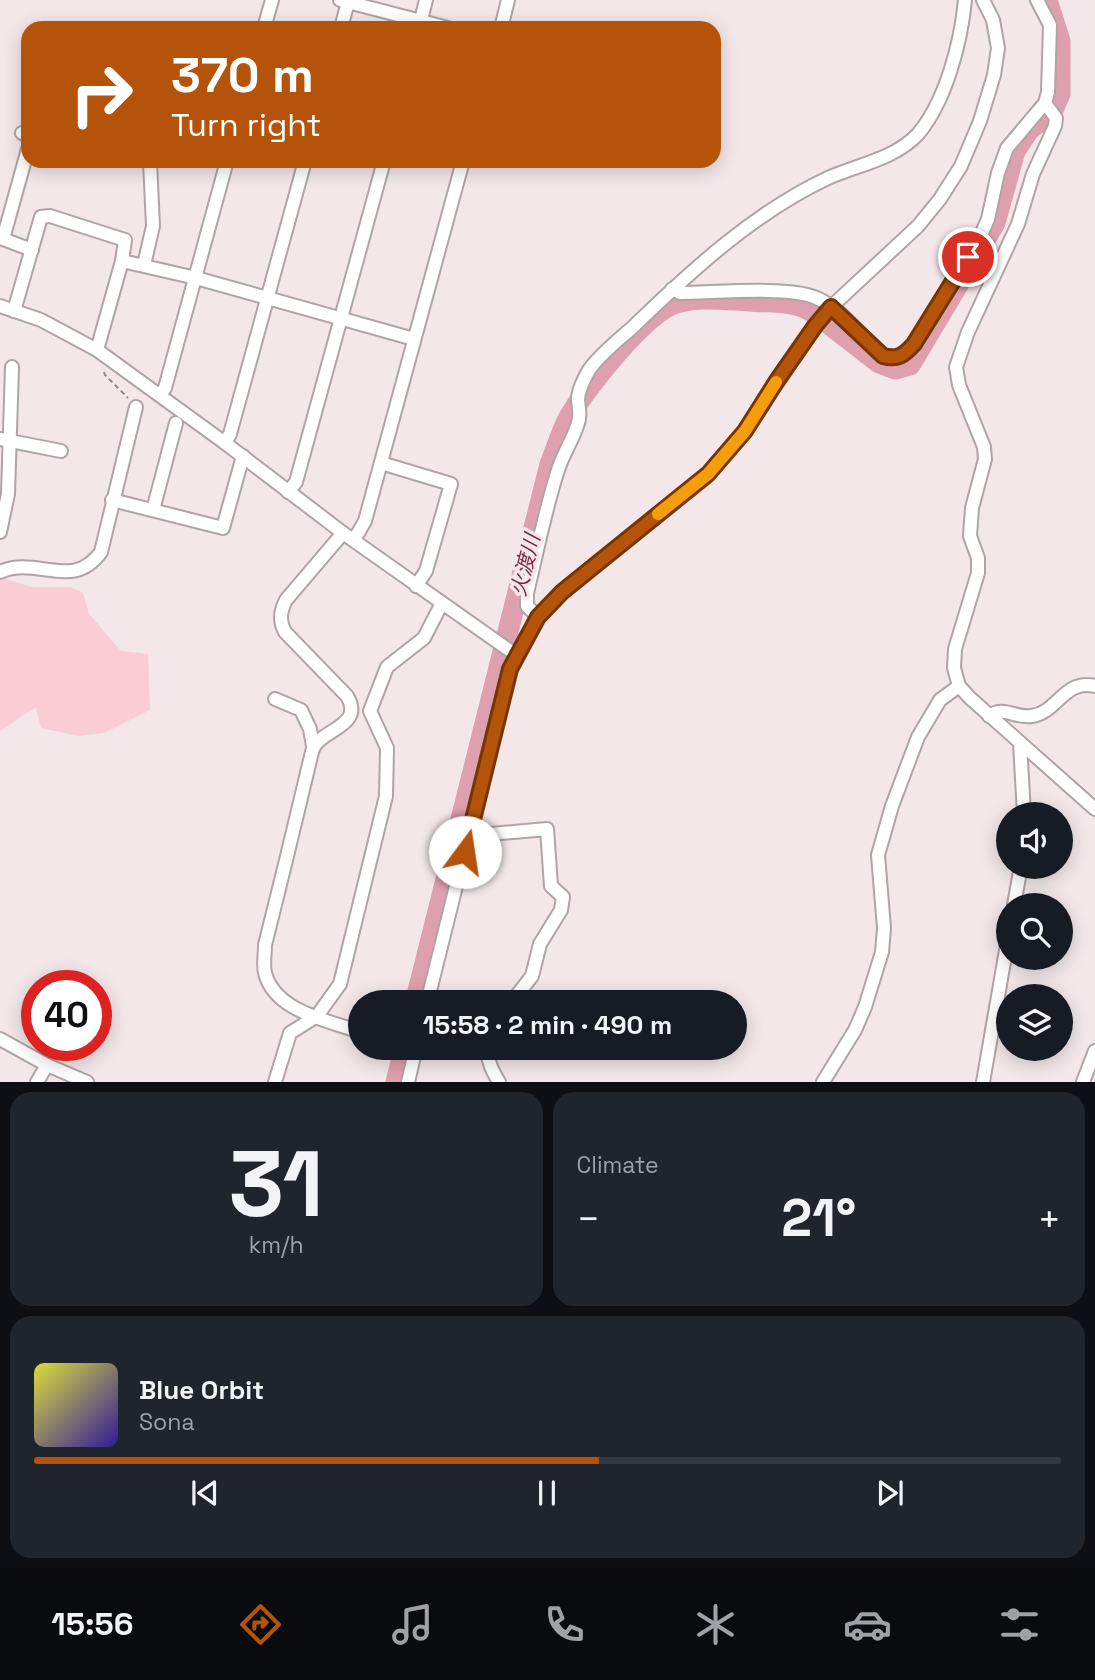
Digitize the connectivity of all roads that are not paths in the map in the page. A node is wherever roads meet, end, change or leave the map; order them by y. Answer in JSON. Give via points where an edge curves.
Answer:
{"nodes":[{"id":1,"x":272,"y":0,"type":"edge"},
{"id":2,"x":426,"y":0,"type":"edge"},
{"id":3,"x":508,"y":0,"type":"edge"},
{"id":4,"x":965,"y":0,"type":"edge"},
{"id":5,"x":983,"y":0,"type":"edge"},
{"id":6,"x":1037,"y":0,"type":"edge"},
{"id":7,"x":344,"y":1,"type":"edge"},
{"id":8,"x":266,"y":21,"type":"edge"},
{"id":9,"x":342,"y":21,"type":"edge"},
{"id":10,"x":410,"y":21,"type":"edge"},
{"id":11,"x":421,"y":21,"type":"edge"},
{"id":12,"x":503,"y":21,"type":"edge"},
{"id":13,"x":1049,"y":108,"type":"junction"},
{"id":14,"x":23,"y":168,"type":"edge"},
{"id":15,"x":150,"y":168,"type":"edge"},
{"id":16,"x":225,"y":168,"type":"edge"},
{"id":17,"x":303,"y":168,"type":"edge"},
{"id":18,"x":382,"y":168,"type":"edge"},
{"id":19,"x":459,"y":168,"type":"edge"},
{"id":20,"x":32,"y":250,"type":"junction"},
{"id":21,"x":122,"y":261,"type":"junction"},
{"id":22,"x":144,"y":265,"type":"junction"},
{"id":23,"x":196,"y":278,"type":"junction"},
{"id":24,"x":672,"y":289,"type":"junction"},
{"id":25,"x":268,"y":300,"type":"junction"},
{"id":26,"x":0,"y":306,"type":"edge"},
{"id":27,"x":831,"y":307,"type":"junction"},
{"id":28,"x":14,"y":311,"type":"junction"},
{"id":29,"x":341,"y":318,"type":"junction"},
{"id":30,"x":414,"y":339,"type":"junction"},
{"id":31,"x":99,"y":352,"type":"junction"},
{"id":32,"x":12,"y":367,"type":"dead end"},
{"id":33,"x":160,"y":395,"type":"junction"},
{"id":34,"x":136,"y":407,"type":"road end"},
{"id":35,"x":176,"y":423,"type":"dead end"},
{"id":36,"x":5,"y":440,"type":"edge"},
{"id":37,"x":225,"y":443,"type":"junction"},
{"id":38,"x":61,"y":451,"type":"dead end"},
{"id":39,"x":243,"y":456,"type":"junction"},
{"id":40,"x":380,"y":463,"type":"junction"},
{"id":41,"x":288,"y":492,"type":"junction"},
{"id":42,"x":112,"y":500,"type":"junction"},
{"id":43,"x":153,"y":510,"type":"junction"},
{"id":44,"x":0,"y":532,"type":"edge"},
{"id":45,"x":348,"y":537,"type":"junction"},
{"id":46,"x":0,"y":572,"type":"edge"},
{"id":47,"x":416,"y":586,"type":"junction"},
{"id":48,"x":442,"y":603,"type":"junction"},
{"id":49,"x":538,"y":617,"type":"junction"},
{"id":50,"x":508,"y":650,"type":"junction"},
{"id":51,"x":959,"y":686,"type":"junction"},
{"id":52,"x":1095,"y":686,"type":"edge"},
{"id":53,"x":275,"y":699,"type":"dead end"},
{"id":54,"x":989,"y":716,"type":"junction"},
{"id":55,"x":1020,"y":743,"type":"junction"},
{"id":56,"x":313,"y":746,"type":"junction"},
{"id":57,"x":1023,"y":802,"type":"edge"},
{"id":58,"x":1095,"y":809,"type":"edge"},
{"id":59,"x":471,"y":827,"type":"junction"},
{"id":60,"x":1003,"y":970,"type":"edge"},
{"id":61,"x":430,"y":990,"type":"edge"},
{"id":62,"x":521,"y":990,"type":"edge"},
{"id":63,"x":317,"y":1016,"type":"junction"},
{"id":64,"x":348,"y":1028,"type":"edge"},
{"id":65,"x":0,"y":1039,"type":"edge"},
{"id":66,"x":1095,"y":1051,"type":"edge"},
{"id":67,"x":410,"y":1060,"type":"edge"},
{"id":68,"x":490,"y":1060,"type":"edge"},
{"id":69,"x":47,"y":1065,"type":"junction"},
{"id":70,"x":37,"y":1082,"type":"edge"},
{"id":71,"x":87,"y":1082,"type":"edge"},
{"id":72,"x":275,"y":1082,"type":"edge"},
{"id":73,"x":408,"y":1082,"type":"edge"},
{"id":74,"x":499,"y":1082,"type":"edge"},
{"id":75,"x":823,"y":1082,"type":"edge"},
{"id":76,"x":983,"y":1082,"type":"edge"},
{"id":77,"x":1083,"y":1082,"type":"edge"}],
"edges":[{"from":1,"to":8,"type":"street"},
{"from":2,"to":11,"type":"street"},
{"from":3,"to":12,"type":"street"},
{"from":4,"to":24,"type":"street","via":[[950,70],[917,134],[903,147],[828,178],[792,199],[723,245]]},
{"from":5,"to":27,"type":"street","via":[[993,20],[998,48],[980,121],[961,166],[918,226]]},
{"from":6,"to":13,"type":"street","via":[[1050,24]]},
{"from":7,"to":9,"type":"street"},
{"from":7,"to":10,"type":"street"},
{"from":13,"to":27,"type":"street","via":[[1007,148],[981,235],[903,355],[883,356]]},
{"from":13,"to":51,"type":"street","via":[[1055,126],[956,367],[985,459],[970,536],[978,573],[955,649]]},
{"from":14,"to":20,"type":"street","via":[[3,239]]},
{"from":15,"to":22,"type":"street","via":[[153,226]]},
{"from":16,"to":23,"type":"street"},
{"from":17,"to":25,"type":"street"},
{"from":18,"to":29,"type":"street"},
{"from":19,"to":30,"type":"street"},
{"from":20,"to":21,"type":"street","via":[[41,217],[50,216],[125,240]]},
{"from":20,"to":28,"type":"street"},
{"from":21,"to":22,"type":"street"},
{"from":21,"to":31,"type":"street"},
{"from":22,"to":23,"type":"street"},
{"from":23,"to":25,"type":"street"},
{"from":23,"to":33,"type":"street"},
{"from":24,"to":27,"type":"street","via":[[680,293],[793,292],[814,296]]},
{"from":24,"to":49,"type":"street","via":[[590,369],[579,390],[578,425],[557,473],[527,593],[527,606]]},
{"from":25,"to":29,"type":"street"},
{"from":25,"to":37,"type":"street"},
{"from":26,"to":28,"type":"street"},
{"from":27,"to":49,"type":"street","via":[[745,431],[708,474],[562,592]]},
{"from":28,"to":31,"type":"street","via":[[41,320]]},
{"from":29,"to":30,"type":"street"},
{"from":29,"to":41,"type":"street","via":[[296,482]]},
{"from":30,"to":40,"type":"street"},
{"from":31,"to":33,"type":"street"},
{"from":32,"to":36,"type":"street"},
{"from":33,"to":37,"type":"street"},
{"from":34,"to":42,"type":"street"},
{"from":35,"to":43,"type":"street"},
{"from":36,"to":38,"type":"street"},
{"from":36,"to":44,"type":"street","via":[[8,494]]},
{"from":37,"to":39,"type":"street"},
{"from":39,"to":41,"type":"street"},
{"from":39,"to":43,"type":"street","via":[[223,528]]},
{"from":40,"to":45,"type":"street","via":[[365,521]]},
{"from":40,"to":47,"type":"street","via":[[451,484],[426,571]]},
{"from":41,"to":45,"type":"street"},
{"from":42,"to":43,"type":"street"},
{"from":42,"to":46,"type":"street","via":[[101,552],[83,569],[70,573],[24,566]]},
{"from":45,"to":47,"type":"street"},
{"from":45,"to":56,"type":"street","via":[[280,611],[285,632],[351,703],[348,719]]},
{"from":47,"to":48,"type":"street"},
{"from":48,"to":50,"type":"street"},
{"from":48,"to":63,"type":"street","via":[[424,638],[387,667],[370,711],[387,748],[386,796],[340,984]]},
{"from":49,"to":50,"type":"street"},
{"from":50,"to":59,"type":"street","via":[[510,669]]},
{"from":51,"to":54,"type":"street"},
{"from":51,"to":75,"type":"street","via":[[940,701],[918,737],[892,806],[878,855],[882,952],[855,1030]]},
{"from":52,"to":54,"type":"street","via":[[1078,685],[1035,715],[997,710]]},
{"from":53,"to":56,"type":"street","via":[[301,710]]},
{"from":54,"to":55,"type":"street"},
{"from":55,"to":57,"type":"street"},
{"from":55,"to":58,"type":"street"},
{"from":56,"to":63,"type":"street","via":[[265,945],[265,972],[272,990],[289,1006]]},
{"from":59,"to":61,"type":"street"},
{"from":59,"to":62,"type":"street","via":[[490,834],[547,829],[551,886],[563,897],[561,910],[540,944],[532,976]]},
{"from":60,"to":76,"type":"street"},
{"from":63,"to":64,"type":"street"},
{"from":63,"to":72,"type":"street","via":[[290,1033]]},
{"from":65,"to":69,"type":"street"},
{"from":66,"to":77,"type":"street"},
{"from":67,"to":73,"type":"street"},
{"from":68,"to":74,"type":"street"},
{"from":69,"to":70,"type":"street"},
{"from":69,"to":71,"type":"street"}]}
